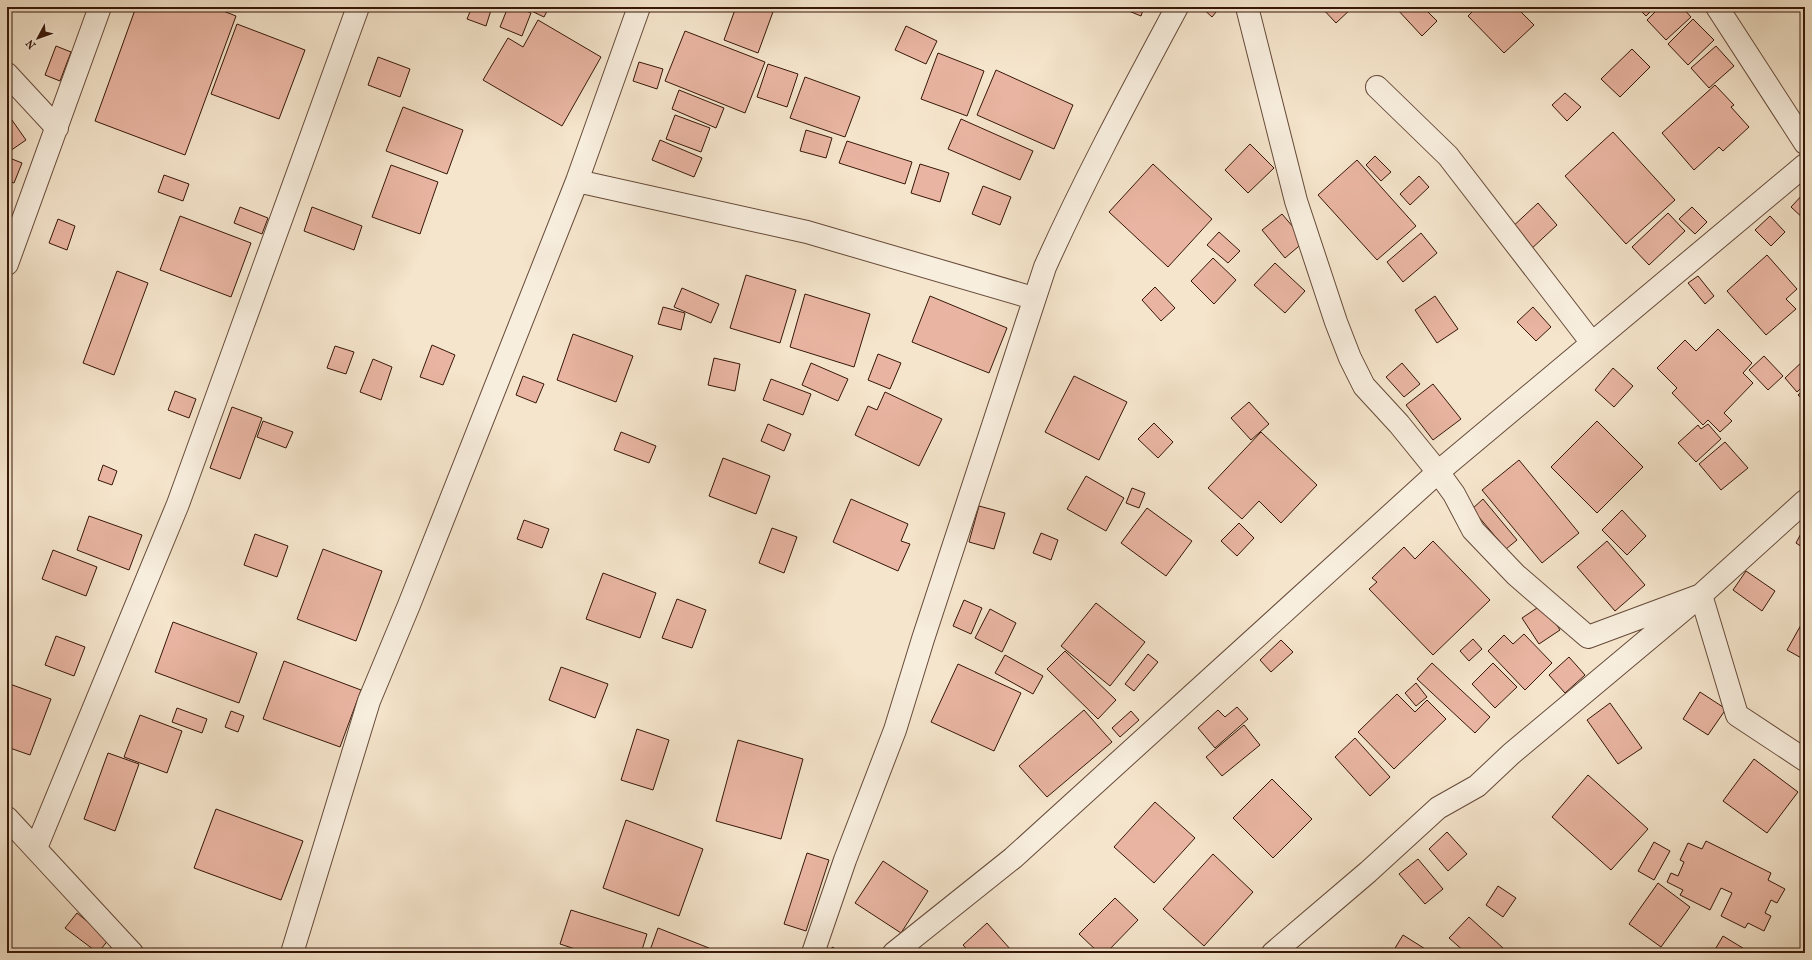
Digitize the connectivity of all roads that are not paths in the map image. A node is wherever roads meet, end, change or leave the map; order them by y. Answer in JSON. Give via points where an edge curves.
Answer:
{"nodes":[{"id":1,"x":100,"y":7,"type":"edge"},
{"id":2,"x":358,"y":7,"type":"edge"},
{"id":3,"x":639,"y":7,"type":"edge"},
{"id":4,"x":1178,"y":7,"type":"edge"},
{"id":5,"x":1717,"y":7,"type":"edge"},
{"id":6,"x":1244,"y":8,"type":"edge"},
{"id":7,"x":7,"y":74,"type":"edge"},
{"id":8,"x":1377,"y":87,"type":"dead end"},
{"id":9,"x":57,"y":128,"type":"junction"},
{"id":10,"x":1805,"y":143,"type":"edge"},
{"id":11,"x":1805,"y":165,"type":"edge"},
{"id":12,"x":577,"y":181,"type":"junction"},
{"id":13,"x":7,"y":264,"type":"edge"},
{"id":14,"x":1033,"y":298,"type":"junction"},
{"id":15,"x":1592,"y":343,"type":"junction"},
{"id":16,"x":1438,"y":472,"type":"junction"},
{"id":17,"x":1805,"y":501,"type":"edge"},
{"id":18,"x":1701,"y":595,"type":"junction"},
{"id":19,"x":1805,"y":760,"type":"edge"},
{"id":20,"x":7,"y":818,"type":"edge"},
{"id":21,"x":36,"y":848,"type":"junction"},
{"id":22,"x":132,"y":953,"type":"edge"},
{"id":23,"x":292,"y":953,"type":"edge"},
{"id":24,"x":814,"y":953,"type":"edge"},
{"id":25,"x":894,"y":953,"type":"edge"},
{"id":26,"x":1274,"y":953,"type":"edge"}],
"edges":[{"from":1,"to":9,"type":"street"},
{"from":2,"to":21,"type":"street","via":[[178,504]]},
{"from":3,"to":12,"type":"street"},
{"from":4,"to":14,"type":"street","via":[[1073,205]]},
{"from":5,"to":10,"type":"street"},
{"from":6,"to":16,"type":"street","via":[[1296,201],[1350,358],[1364,386]]},
{"from":7,"to":9,"type":"street"},
{"from":8,"to":15,"type":"street","via":[[1448,156]]},
{"from":9,"to":13,"type":"street"},
{"from":11,"to":15,"type":"street"},
{"from":12,"to":14,"type":"street","via":[[807,232]]},
{"from":12,"to":23,"type":"street","via":[[410,605],[369,701]]},
{"from":14,"to":24,"type":"street","via":[[895,730],[845,860]]},
{"from":15,"to":16,"type":"street"},
{"from":16,"to":18,"type":"street","via":[[1454,494],[1473,530],[1516,575],[1588,638]]},
{"from":16,"to":25,"type":"street","via":[[1013,858]]},
{"from":17,"to":18,"type":"street"},
{"from":18,"to":19,"type":"street","via":[[1737,715]]},
{"from":18,"to":26,"type":"street","via":[[1511,754],[1477,786],[1438,808]]},
{"from":20,"to":21,"type":"street"},
{"from":21,"to":22,"type":"street"}]}
